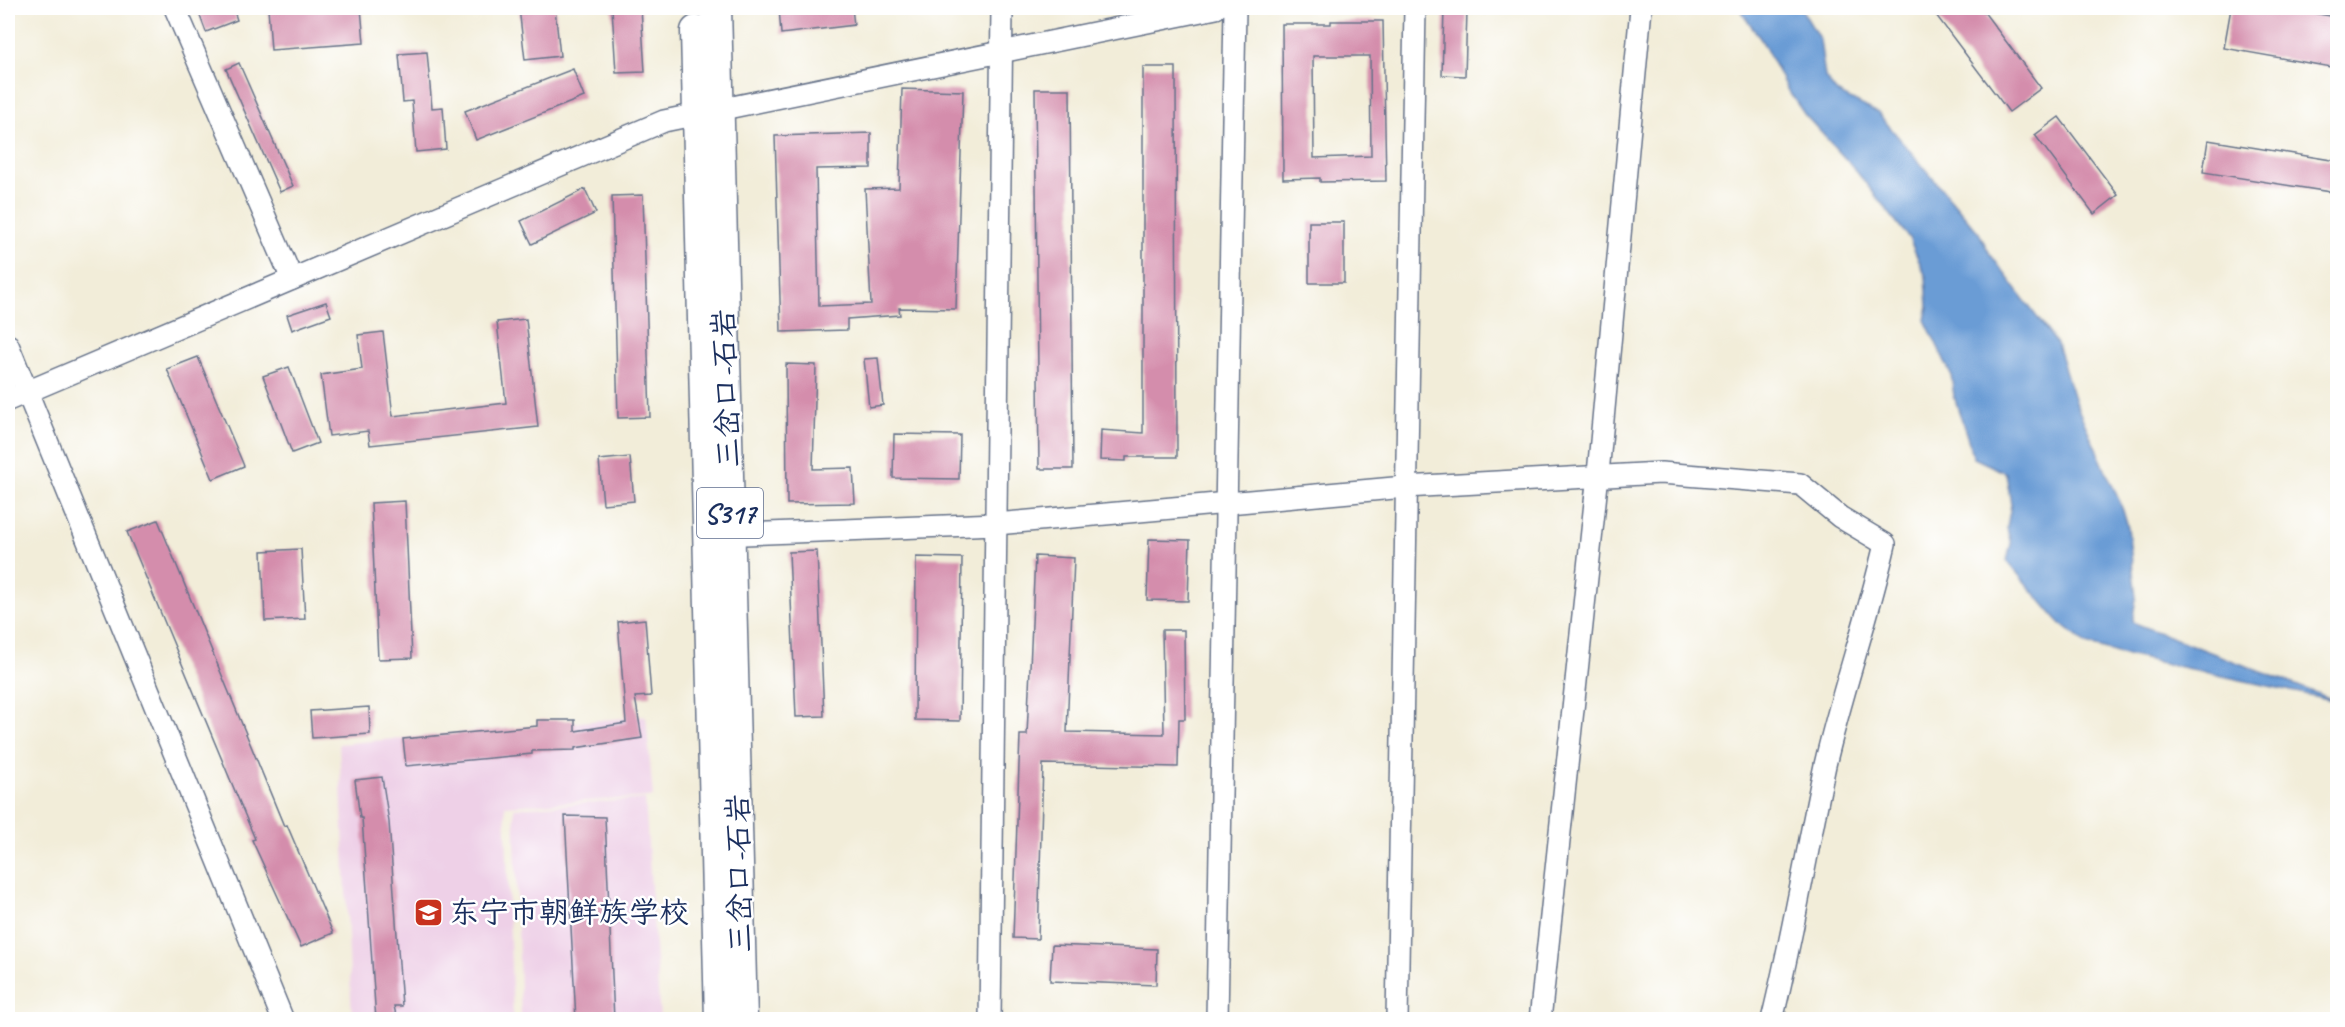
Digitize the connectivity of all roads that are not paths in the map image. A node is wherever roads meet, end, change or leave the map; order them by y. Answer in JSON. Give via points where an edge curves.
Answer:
{"nodes":[{"id":1,"x":175,"y":8,"type":"edge"},
{"id":2,"x":696,"y":8,"type":"edge"},
{"id":3,"x":716,"y":8,"type":"edge"},
{"id":4,"x":1002,"y":8,"type":"edge"},
{"id":5,"x":1216,"y":8,"type":"edge"},
{"id":6,"x":1235,"y":8,"type":"edge"},
{"id":7,"x":1415,"y":8,"type":"edge"},
{"id":8,"x":1641,"y":8,"type":"edge"},
{"id":9,"x":1002,"y":53,"type":"junction"},
{"id":10,"x":708,"y":112,"type":"junction"},
{"id":11,"x":292,"y":279,"type":"junction"},
{"id":12,"x":8,"y":345,"type":"edge"},
{"id":13,"x":28,"y":392,"type":"junction"},
{"id":14,"x":8,"y":400,"type":"edge"},
{"id":15,"x":1598,"y":474,"type":"junction"},
{"id":16,"x":1405,"y":487,"type":"junction"},
{"id":17,"x":1227,"y":502,"type":"junction"},
{"id":18,"x":996,"y":524,"type":"junction"},
{"id":19,"x":719,"y":535,"type":"junction"},
{"id":20,"x":283,"y":1020,"type":"edge"},
{"id":21,"x":720,"y":1020,"type":"edge"},
{"id":22,"x":742,"y":1020,"type":"edge"},
{"id":23,"x":990,"y":1020,"type":"edge"},
{"id":24,"x":1216,"y":1020,"type":"edge"},
{"id":25,"x":1397,"y":1020,"type":"edge"},
{"id":26,"x":1540,"y":1020,"type":"edge"},
{"id":27,"x":1772,"y":1020,"type":"edge"}],
"edges":[{"from":1,"to":11,"type":"street"},
{"from":2,"to":10,"type":"highway","name":"三岔口-石岩","number":"S317"},
{"from":3,"to":10,"type":"highway","name":"三岔口-石岩","number":"S317"},
{"from":4,"to":9,"type":"street"},
{"from":5,"to":9,"type":"street"},
{"from":6,"to":17,"type":"street"},
{"from":7,"to":16,"type":"street"},
{"from":8,"to":15,"type":"street"},
{"from":9,"to":10,"type":"street"},
{"from":9,"to":18,"type":"street"},
{"from":10,"to":11,"type":"street","via":[[664,121]]},
{"from":10,"to":19,"type":"highway","name":"三岔口-石岩","number":"S317"},
{"from":11,"to":13,"type":"street"},
{"from":12,"to":13,"type":"street"},
{"from":13,"to":14,"type":"street"},
{"from":13,"to":20,"type":"street"},
{"from":15,"to":16,"type":"street"},
{"from":15,"to":26,"type":"street"},
{"from":15,"to":27,"type":"street","via":[[1661,472],[1800,484],[1840,517],[1885,544],[1826,763]]},
{"from":16,"to":17,"type":"street"},
{"from":16,"to":25,"type":"street"},
{"from":17,"to":18,"type":"street"},
{"from":17,"to":24,"type":"street"},
{"from":18,"to":19,"type":"street"},
{"from":18,"to":23,"type":"street"},
{"from":19,"to":21,"type":"highway","name":"三岔口-石岩","number":"S317"},
{"from":19,"to":22,"type":"highway","name":"三岔口-石岩","number":"S317"}]}
